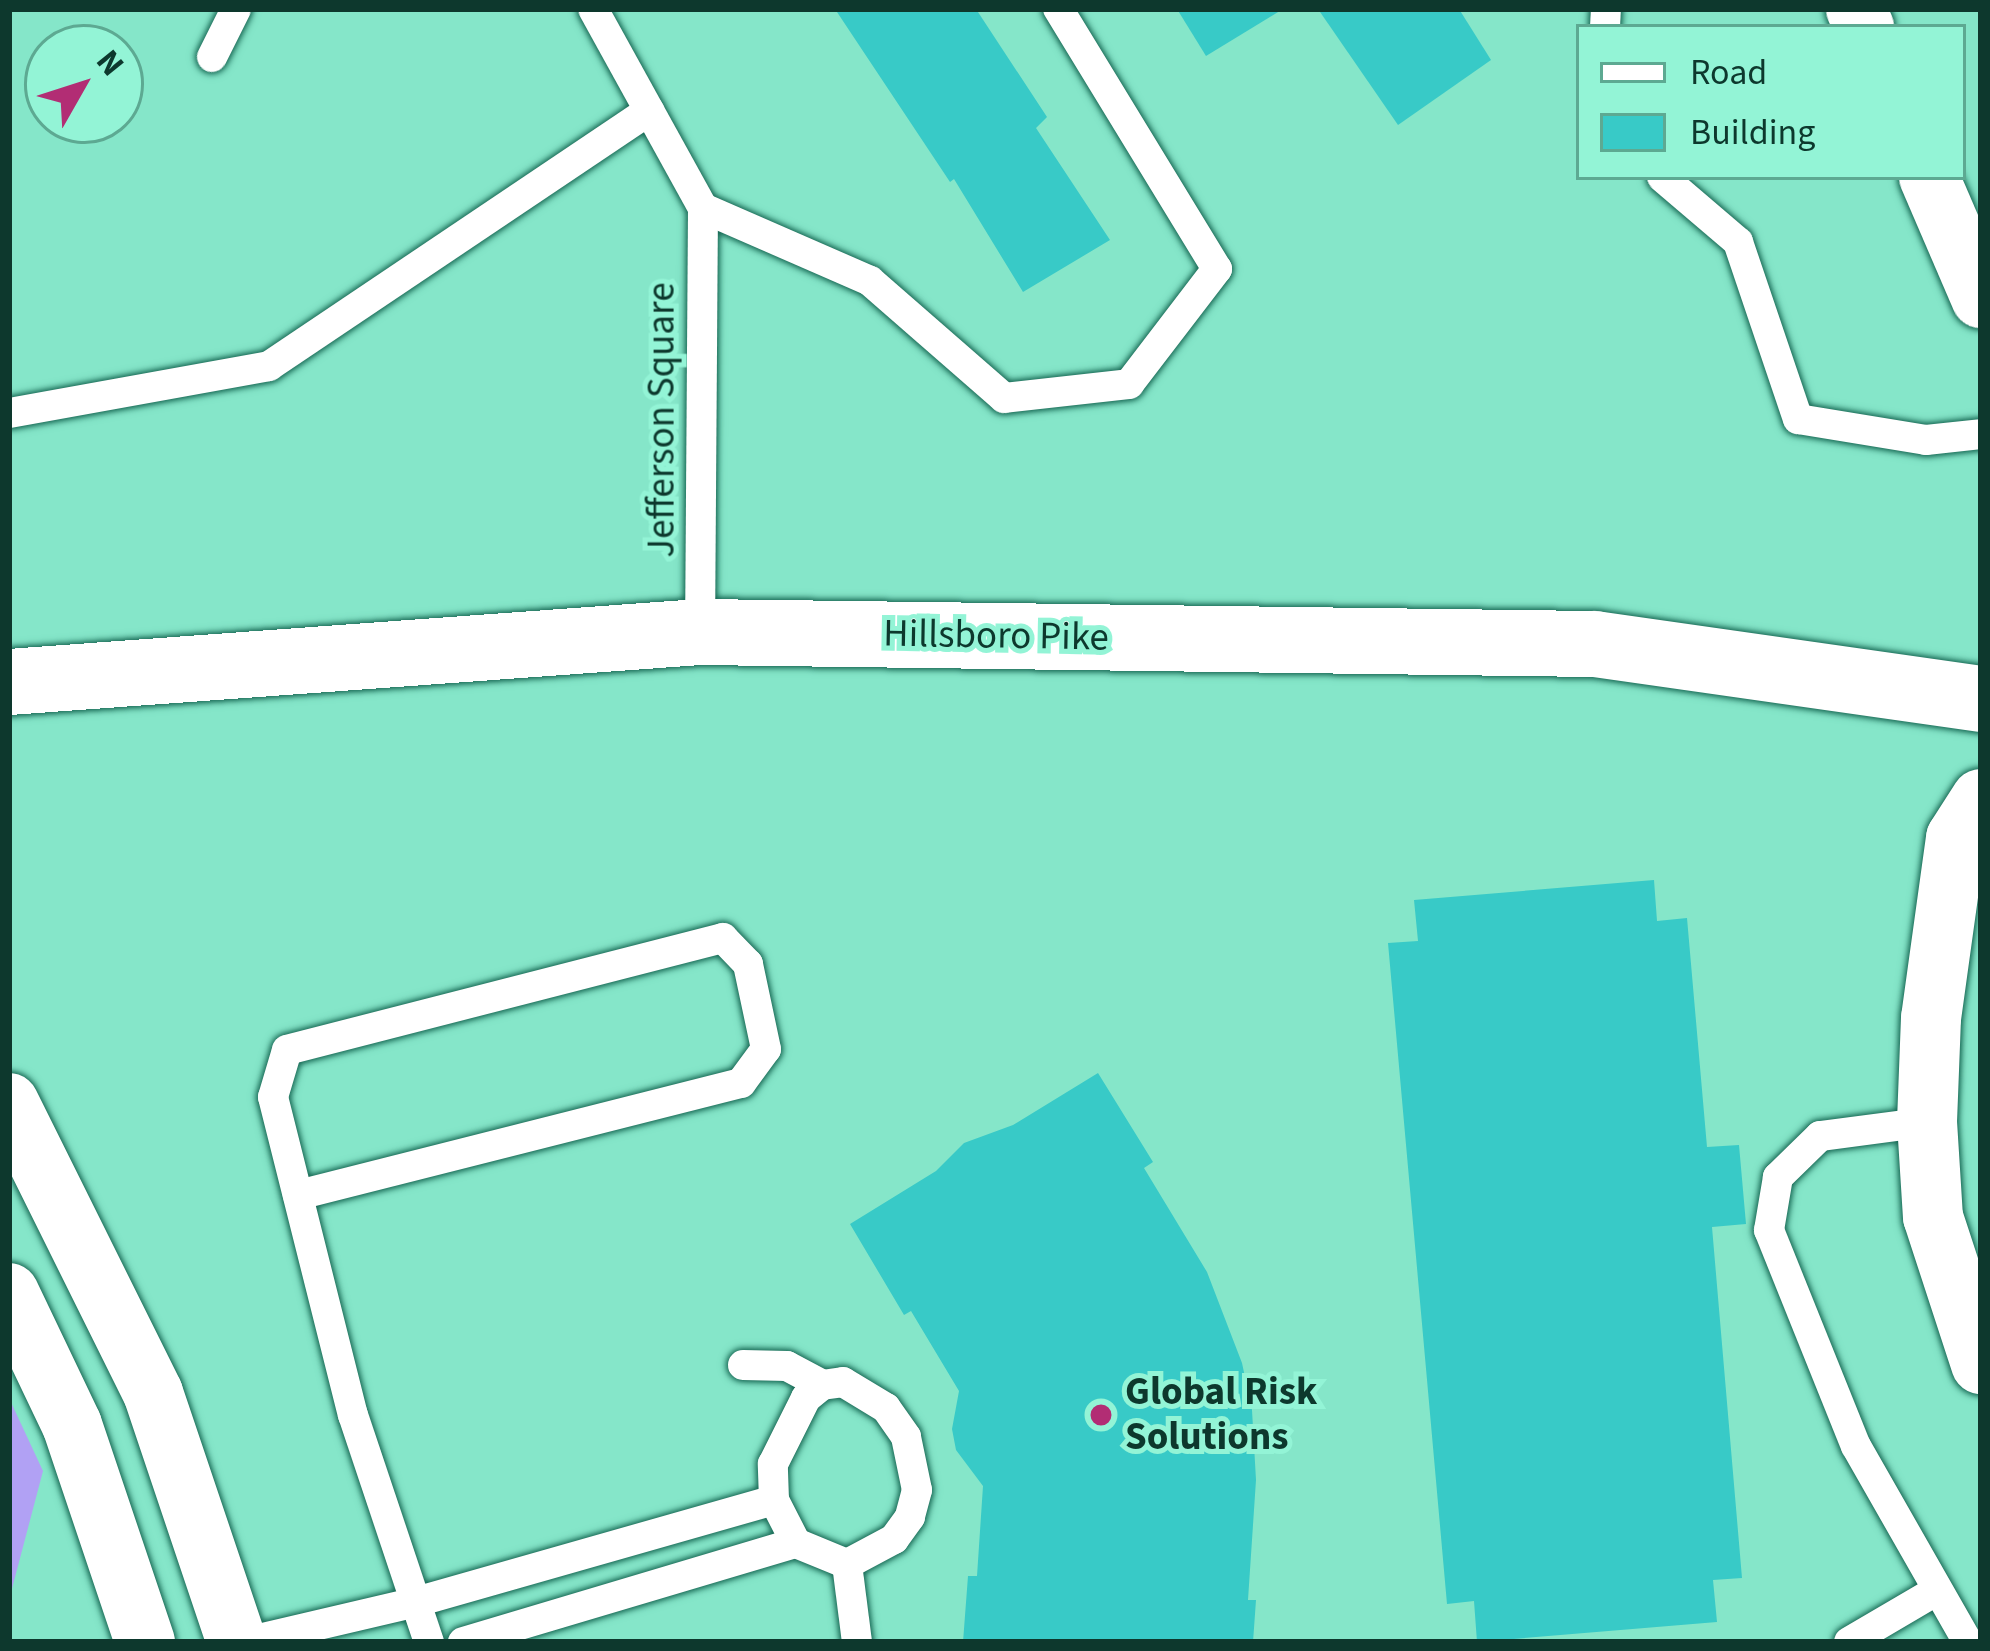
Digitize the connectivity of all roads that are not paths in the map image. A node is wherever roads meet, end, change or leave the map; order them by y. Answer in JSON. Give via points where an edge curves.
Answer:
{"nodes":[{"id":1,"x":236,"y":9,"type":"edge"},
{"id":2,"x":593,"y":9,"type":"edge"},
{"id":3,"x":1058,"y":9,"type":"edge"},
{"id":4,"x":212,"y":57,"type":"dead end"},
{"id":5,"x":649,"y":111,"type":"junction"},
{"id":6,"x":1666,"y":180,"type":"edge"},
{"id":7,"x":1929,"y":180,"type":"edge"},
{"id":8,"x":703,"y":208,"type":"junction"},
{"id":9,"x":1981,"y":298,"type":"edge"},
{"id":10,"x":9,"y":413,"type":"edge"},
{"id":11,"x":1981,"y":434,"type":"edge"},
{"id":12,"x":700,"y":632,"type":"junction"},
{"id":13,"x":9,"y":682,"type":"edge"},
{"id":14,"x":1981,"y":699,"type":"edge"},
{"id":15,"x":1981,"y":799,"type":"edge"},
{"id":16,"x":9,"y":1103,"type":"edge"},
{"id":17,"x":1927,"y":1122,"type":"junction"},
{"id":18,"x":298,"y":1196,"type":"junction"},
{"id":19,"x":9,"y":1293,"type":"edge"},
{"id":20,"x":1981,"y":1364,"type":"edge"},
{"id":21,"x":743,"y":1365,"type":"dead end"},
{"id":22,"x":822,"y":1384,"type":"junction"},
{"id":23,"x":774,"y":1500,"type":"junction"},
{"id":24,"x":796,"y":1544,"type":"junction"},
{"id":25,"x":847,"y":1564,"type":"junction"},
{"id":26,"x":1936,"y":1591,"type":"junction"},
{"id":27,"x":416,"y":1602,"type":"junction"},
{"id":28,"x":145,"y":1642,"type":"edge"},
{"id":29,"x":242,"y":1642,"type":"edge"},
{"id":30,"x":429,"y":1642,"type":"edge"},
{"id":31,"x":463,"y":1642,"type":"edge"},
{"id":32,"x":857,"y":1642,"type":"edge"},
{"id":33,"x":1849,"y":1642,"type":"edge"},
{"id":34,"x":1968,"y":1642,"type":"edge"}],
"edges":[{"from":1,"to":4,"type":"lane"},
{"from":2,"to":5,"type":"lane","name":"Jefferson Square"},
{"from":3,"to":8,"type":"lane","via":[[1217,269],[1129,384],[1004,398],[870,281]]},
{"from":5,"to":8,"type":"lane","name":"Jefferson Square"},
{"from":5,"to":10,"type":"lane","via":[[269,366]]},
{"from":6,"to":11,"type":"lane","via":[[1738,242],[1798,419],[1926,440]]},
{"from":7,"to":9,"type":"street"},
{"from":8,"to":12,"type":"lane","name":"Jefferson Square"},
{"from":12,"to":13,"type":"main road","name":"Hillsboro Pike"},
{"from":12,"to":14,"type":"main road","name":"Hillsboro Pike","via":[[1595,644]]},
{"from":15,"to":17,"type":"street","via":[[1956,838],[1931,1018]]},
{"from":16,"to":29,"type":"street","via":[[153,1393]]},
{"from":17,"to":20,"type":"street","via":[[1933,1216]]},
{"from":17,"to":26,"type":"lane","via":[[1820,1136],[1778,1177],[1769,1230],[1856,1446]]},
{"from":18,"to":18,"type":"lane","via":[[273,1097],[287,1050],[723,938],[748,964],[766,1049],[741,1083]]},
{"from":18,"to":27,"type":"lane","via":[[353,1415]]},
{"from":19,"to":28,"type":"street","via":[[72,1425]]},
{"from":21,"to":22,"type":"lane","via":[[787,1366]]},
{"from":22,"to":23,"type":"lane","via":[[806,1398],[772,1464]]},
{"from":22,"to":25,"type":"lane","via":[[844,1382],[886,1408],[916,1462],[917,1490],[902,1528],[872,1555]]},
{"from":23,"to":24,"type":"lane"},
{"from":23,"to":27,"type":"lane"},
{"from":24,"to":25,"type":"lane"},
{"from":24,"to":31,"type":"lane"},
{"from":25,"to":32,"type":"lane"},
{"from":26,"to":33,"type":"lane"},
{"from":26,"to":34,"type":"lane"},
{"from":27,"to":29,"type":"lane"},
{"from":27,"to":30,"type":"lane"}]}
